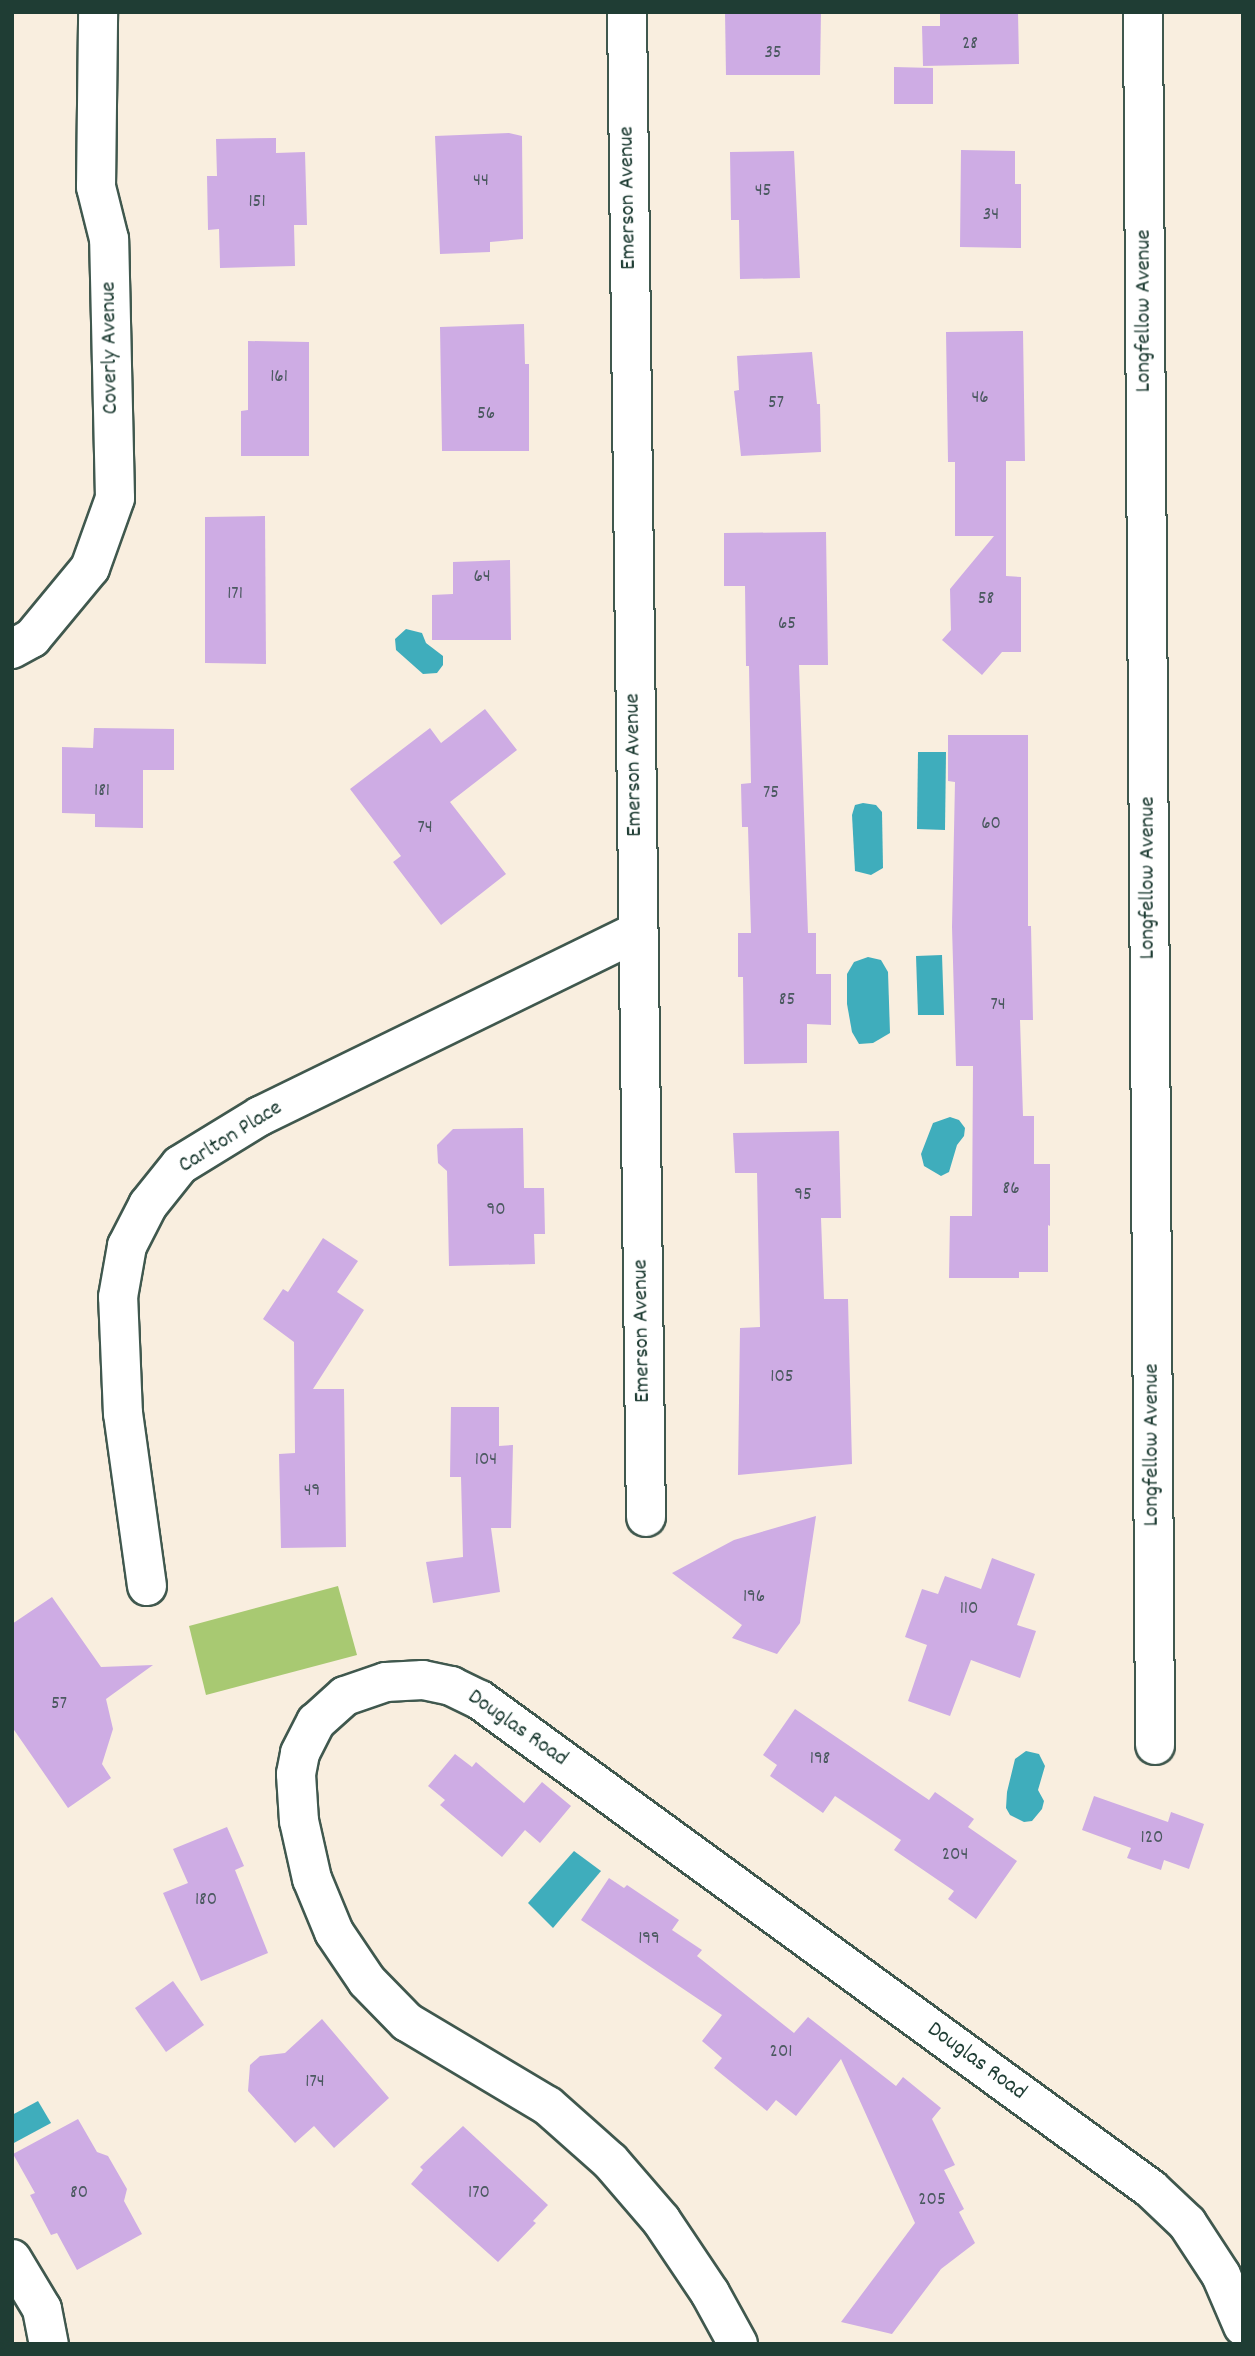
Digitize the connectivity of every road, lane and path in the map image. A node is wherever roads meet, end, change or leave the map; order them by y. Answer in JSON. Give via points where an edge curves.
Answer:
{"nodes":[{"id":1,"x":99,"y":12,"type":"edge"},
{"id":2,"x":627,"y":12,"type":"edge"},
{"id":3,"x":1143,"y":12,"type":"edge"},
{"id":4,"x":12,"y":649,"type":"edge"},
{"id":5,"x":636,"y":933,"type":"junction"},
{"id":6,"x":646,"y":1517,"type":"dead end"},
{"id":7,"x":148,"y":1587,"type":"dead end"},
{"id":8,"x":1155,"y":1745,"type":"dead end"},
{"id":9,"x":12,"y":2259,"type":"edge"},
{"id":10,"x":1243,"y":2326,"type":"edge"},
{"id":11,"x":49,"y":2344,"type":"edge"},
{"id":12,"x":738,"y":2344,"type":"edge"}],
"edges":[{"from":1,"to":4,"type":"street","name":"Coverly Avenue","via":[[96,187],[109,239],[115,498],[90,568],[32,638]]},
{"from":2,"to":5,"type":"street","name":"Emerson Avenue"},
{"from":3,"to":8,"type":"street","name":"Longfellow Avenue"},
{"from":5,"to":6,"type":"street","name":"Emerson Avenue"},
{"from":5,"to":7,"type":"street","name":"Carlton Place","via":[[260,1116],[180,1165],[148,1205],[127,1246],[118,1297],[123,1414]]},
{"from":9,"to":11,"type":"street","via":[[42,2309]]},
{"from":10,"to":12,"type":"street","name":"Douglas Road","via":[[1221,2275],[1188,2223],[1151,2189],[480,1700],[451,1686],[423,1680],[386,1682],[345,1696],[316,1722],[300,1753],[296,1774],[299,1821],[312,1879],[334,1932],[367,1981],[407,2022],[548,2106],[610,2161],[661,2220],[710,2292]]}]}
